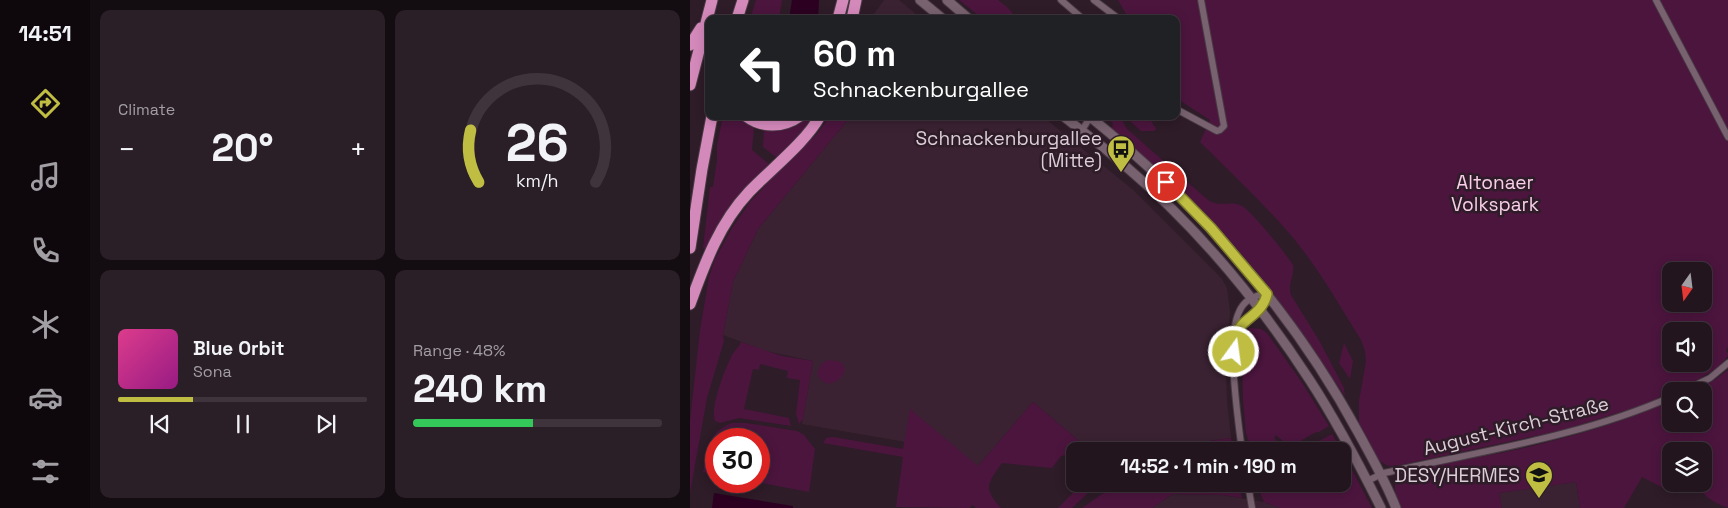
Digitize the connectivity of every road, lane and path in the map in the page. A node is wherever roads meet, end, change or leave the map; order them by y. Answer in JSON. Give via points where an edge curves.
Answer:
{"nodes":[{"id":1,"x":712,"y":0,"type":"edge"},
{"id":2,"x":743,"y":0,"type":"edge"},
{"id":3,"x":843,"y":0,"type":"edge"},
{"id":4,"x":920,"y":0,"type":"edge"},
{"id":5,"x":947,"y":0,"type":"edge"},
{"id":6,"x":1061,"y":0,"type":"edge"},
{"id":7,"x":1094,"y":0,"type":"edge"},
{"id":8,"x":1201,"y":0,"type":"edge"},
{"id":9,"x":1656,"y":0,"type":"edge"},
{"id":10,"x":857,"y":2,"type":"edge"},
{"id":11,"x":709,"y":15,"type":"edge"},
{"id":12,"x":738,"y":15,"type":"edge"},
{"id":13,"x":839,"y":15,"type":"edge"},
{"id":14,"x":853,"y":15,"type":"edge"},
{"id":15,"x":938,"y":15,"type":"edge"},
{"id":16,"x":964,"y":15,"type":"edge"},
{"id":17,"x":1078,"y":15,"type":"edge"},
{"id":18,"x":1114,"y":15,"type":"edge"},
{"id":19,"x":705,"y":22,"type":"edge"},
{"id":20,"x":705,"y":29,"type":"edge"},
{"id":21,"x":690,"y":45,"type":"edge"},
{"id":22,"x":690,"y":84,"type":"edge"},
{"id":23,"x":1180,"y":111,"type":"edge"},
{"id":24,"x":711,"y":120,"type":"edge"},
{"id":25,"x":754,"y":120,"type":"edge"},
{"id":26,"x":791,"y":120,"type":"edge"},
{"id":27,"x":817,"y":120,"type":"edge"},
{"id":28,"x":1074,"y":120,"type":"edge"},
{"id":29,"x":1088,"y":120,"type":"edge"},
{"id":30,"x":1094,"y":120,"type":"edge"},
{"id":31,"x":1082,"y":130,"type":"junction"},
{"id":32,"x":1728,"y":137,"type":"edge"},
{"id":33,"x":690,"y":248,"type":"edge"},
{"id":34,"x":1267,"y":294,"type":"junction"},
{"id":35,"x":1251,"y":298,"type":"junction"},
{"id":36,"x":690,"y":304,"type":"edge"},
{"id":37,"x":1260,"y":310,"type":"junction"},
{"id":38,"x":1235,"y":336,"type":"junction"},
{"id":39,"x":1728,"y":363,"type":"edge"},
{"id":40,"x":1702,"y":382,"type":"edge"},
{"id":41,"x":1662,"y":400,"type":"edge"},
{"id":42,"x":1241,"y":442,"type":"edge"},
{"id":43,"x":1380,"y":474,"type":"junction"},
{"id":44,"x":1367,"y":481,"type":"junction"},
{"id":45,"x":1249,"y":492,"type":"edge"},
{"id":46,"x":1252,"y":508,"type":"edge"},
{"id":47,"x":1381,"y":508,"type":"edge"},
{"id":48,"x":1396,"y":508,"type":"edge"}],
"edges":[{"from":1,"to":11,"type":"highway"},
{"from":2,"to":12,"type":"highway"},
{"from":3,"to":13,"type":"highway"},
{"from":4,"to":15,"type":"main road"},
{"from":5,"to":16,"type":"main road"},
{"from":6,"to":17,"type":"street"},
{"from":7,"to":18,"type":"street"},
{"from":8,"to":23,"type":"street","via":[[1224,126],[1213,130]]},
{"from":9,"to":32,"type":"street"},
{"from":10,"to":14,"type":"highway"},
{"from":19,"to":21,"type":"highway"},
{"from":20,"to":22,"type":"highway"},
{"from":24,"to":33,"type":"highway"},
{"from":25,"to":26,"type":"highway","via":[[773,125]]},
{"from":27,"to":36,"type":"highway","via":[[728,219],[710,250]]},
{"from":28,"to":31,"type":"main road"},
{"from":29,"to":31,"type":"street"},
{"from":30,"to":34,"type":"main road","via":[[1192,209]]},
{"from":31,"to":35,"type":"main road","via":[[1172,210]]},
{"from":34,"to":35,"type":"street"},
{"from":34,"to":37,"type":"street"},
{"from":34,"to":43,"type":"main road","via":[[1342,403]]},
{"from":35,"to":37,"type":"main road"},
{"from":35,"to":38,"type":"street","via":[[1239,312]]},
{"from":37,"to":38,"type":"street","via":[[1243,324]]},
{"from":37,"to":44,"type":"main road","via":[[1322,399]]},
{"from":38,"to":42,"type":"street","via":[[1235,389]]},
{"from":39,"to":40,"type":"street"},
{"from":41,"to":43,"type":"street","name":"August-Kirch-Straße","via":[[1630,414],[1572,431]]},
{"from":43,"to":44,"type":"street","name":"August-Kirch-Straße"},
{"from":43,"to":48,"type":"main road"},
{"from":44,"to":47,"type":"main road"},
{"from":45,"to":46,"type":"street"}]}
